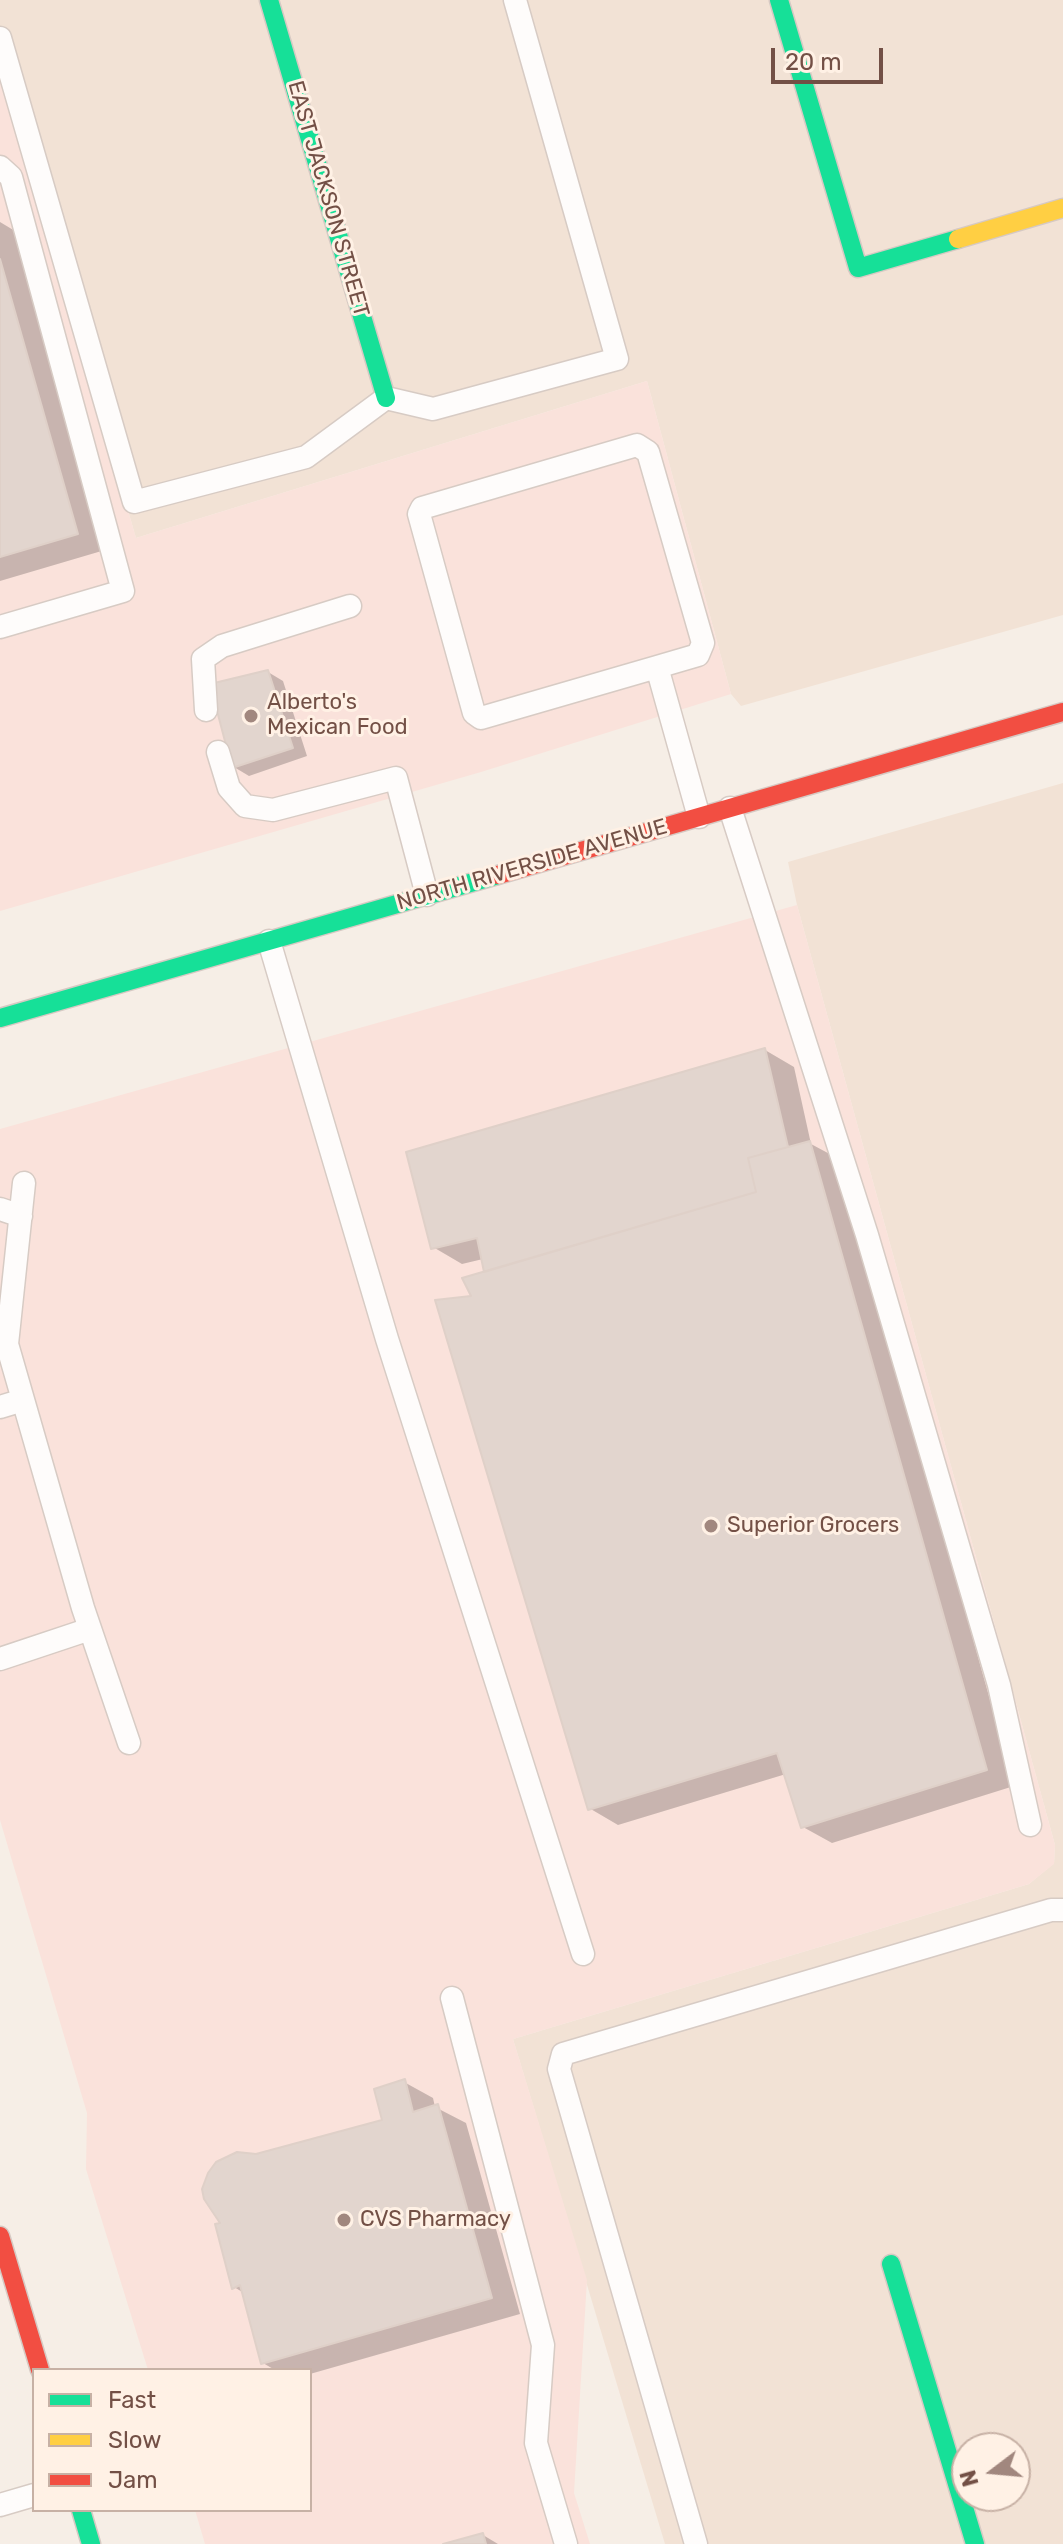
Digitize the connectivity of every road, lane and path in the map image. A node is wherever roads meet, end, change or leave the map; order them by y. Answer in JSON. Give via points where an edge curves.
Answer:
{"nodes":[{"id":1,"x":269,"y":0,"type":"edge"},
{"id":2,"x":515,"y":0,"type":"edge"},
{"id":3,"x":779,"y":0,"type":"edge"},
{"id":4,"x":0,"y":38,"type":"edge"},
{"id":5,"x":0,"y":167,"type":"edge"},
{"id":6,"x":1063,"y":208,"type":"edge"},
{"id":7,"x":386,"y":398,"type":"junction"},
{"id":8,"x":350,"y":606,"type":"dead end"},
{"id":9,"x":0,"y":627,"type":"edge"},
{"id":10,"x":657,"y":667,"type":"junction"},
{"id":11,"x":206,"y":710,"type":"dead end"},
{"id":12,"x":1063,"y":712,"type":"edge"},
{"id":13,"x":218,"y":752,"type":"dead end"},
{"id":14,"x":730,"y":808,"type":"junction"},
{"id":15,"x":699,"y":817,"type":"junction"},
{"id":16,"x":427,"y":895,"type":"junction"},
{"id":17,"x":269,"y":941,"type":"junction"},
{"id":18,"x":0,"y":1018,"type":"edge"},
{"id":19,"x":24,"y":1183,"type":"dead end"},
{"id":20,"x":10,"y":1213,"type":"edge"},
{"id":21,"x":23,"y":1400,"type":"junction"},
{"id":22,"x":0,"y":1407,"type":"edge"},
{"id":23,"x":90,"y":1629,"type":"junction"},
{"id":24,"x":0,"y":1659,"type":"edge"},
{"id":25,"x":129,"y":1743,"type":"dead end"},
{"id":26,"x":1030,"y":1825,"type":"dead end"},
{"id":27,"x":1063,"y":1910,"type":"edge"},
{"id":28,"x":583,"y":1954,"type":"dead end"},
{"id":29,"x":452,"y":1998,"type":"dead end"},
{"id":30,"x":0,"y":2236,"type":"edge"},
{"id":31,"x":891,"y":2264,"type":"dead end"},
{"id":32,"x":39,"y":2368,"type":"edge"},
{"id":33,"x":32,"y":2496,"type":"edge"},
{"id":34,"x":0,"y":2505,"type":"edge"},
{"id":35,"x":82,"y":2512,"type":"edge"},
{"id":36,"x":91,"y":2544,"type":"edge"},
{"id":37,"x":566,"y":2544,"type":"edge"},
{"id":38,"x":696,"y":2544,"type":"edge"},
{"id":39,"x":975,"y":2544,"type":"edge"}],
"edges":[{"from":1,"to":7,"type":"main road","name":"EAST JACKSON STREET"},
{"from":2,"to":7,"type":"lane","via":[[617,359],[433,409]]},
{"from":3,"to":6,"type":"main road","via":[[858,268]]},
{"from":4,"to":7,"type":"lane","via":[[134,502],[306,457]]},
{"from":5,"to":9,"type":"lane","via":[[11,177],[123,591]]},
{"from":8,"to":11,"type":"lane","via":[[222,646],[203,659]]},
{"from":10,"to":10,"type":"lane","via":[[481,718],[474,713],[419,514],[422,508],[637,445],[648,452],[703,643],[698,655]]},
{"from":10,"to":15,"type":"lane"},
{"from":12,"to":14,"type":"main road","name":"NORTH RIVERSIDE AVENUE"},
{"from":13,"to":16,"type":"lane","via":[[229,788],[245,806],[273,810],[396,778]]},
{"from":14,"to":15,"type":"main road","name":"NORTH RIVERSIDE AVENUE"},
{"from":14,"to":26,"type":"lane","via":[[867,1235],[999,1685]]},
{"from":15,"to":16,"type":"main road","name":"NORTH RIVERSIDE AVENUE"},
{"from":16,"to":17,"type":"main road","name":"NORTH RIVERSIDE AVENUE"},
{"from":17,"to":18,"type":"main road","name":"NORTH RIVERSIDE AVENUE"},
{"from":17,"to":28,"type":"lane","via":[[387,1339]]},
{"from":19,"to":20,"type":"lane"},
{"from":20,"to":21,"type":"lane","via":[[7,1344]]},
{"from":21,"to":22,"type":"lane"},
{"from":21,"to":23,"type":"lane"},
{"from":23,"to":24,"type":"lane"},
{"from":23,"to":25,"type":"lane"},
{"from":27,"to":38,"type":"lane","via":[[563,2054],[559,2069]]},
{"from":29,"to":37,"type":"lane","via":[[543,2345],[536,2443]]},
{"from":30,"to":32,"type":"main road"},
{"from":31,"to":39,"type":"main road"},
{"from":33,"to":34,"type":"lane"},
{"from":35,"to":36,"type":"main road"}]}
